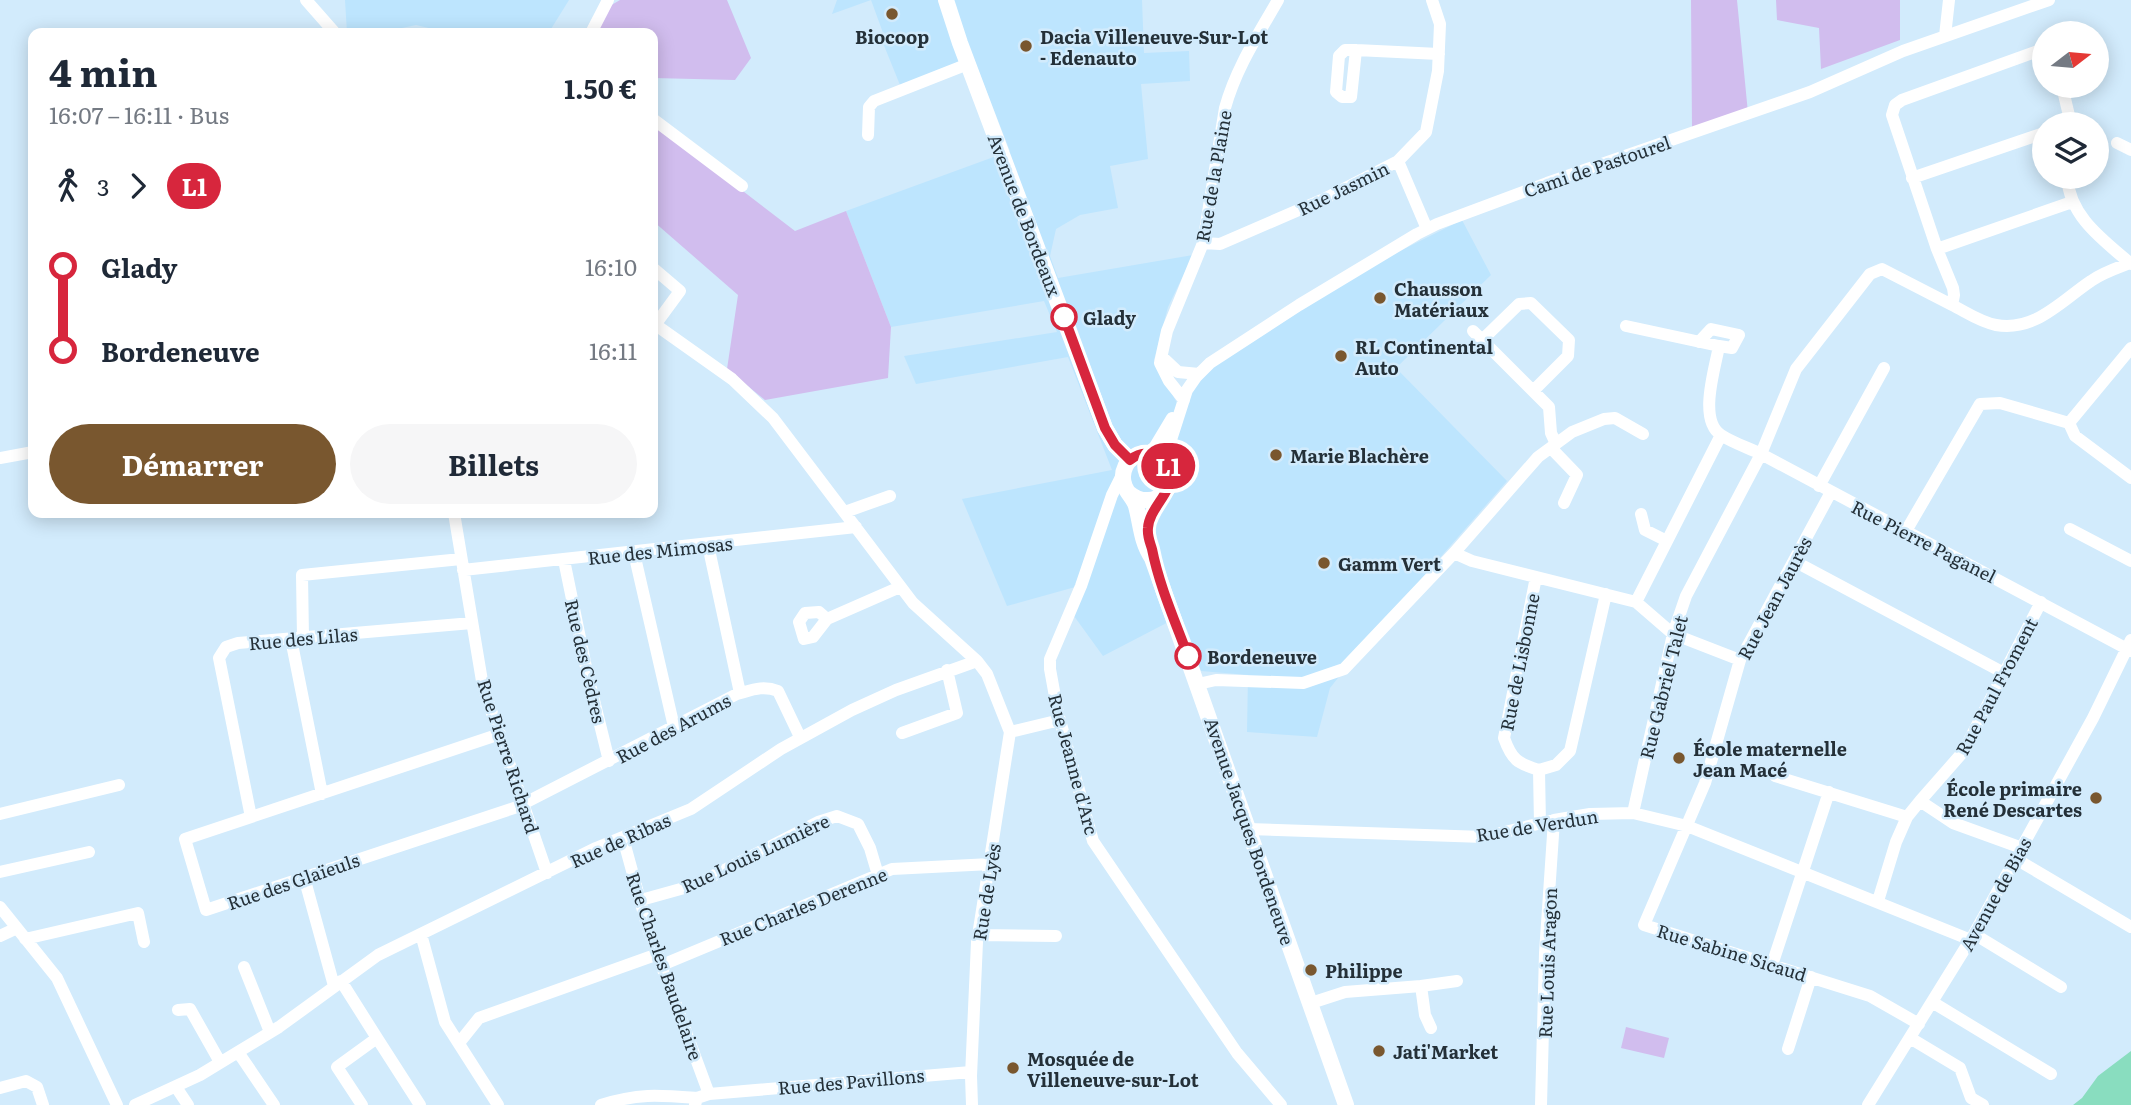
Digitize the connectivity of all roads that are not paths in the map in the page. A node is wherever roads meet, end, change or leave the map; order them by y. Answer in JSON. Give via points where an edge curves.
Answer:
{"nodes":[{"id":1,"x":306,"y":0,"type":"edge"},
{"id":2,"x":608,"y":0,"type":"edge"},
{"id":3,"x":940,"y":0,"type":"edge"},
{"id":4,"x":946,"y":0,"type":"edge"},
{"id":5,"x":1278,"y":0,"type":"edge"},
{"id":6,"x":1432,"y":0,"type":"edge"},
{"id":7,"x":1949,"y":0,"type":"edge"},
{"id":8,"x":2049,"y":0,"type":"edge"},
{"id":9,"x":331,"y":28,"type":"edge"},
{"id":10,"x":594,"y":28,"type":"edge"},
{"id":11,"x":1945,"y":36,"type":"junction"},
{"id":12,"x":960,"y":44,"type":"junction"},
{"id":13,"x":1356,"y":50,"type":"dead end"},
{"id":14,"x":2032,"y":53,"type":"edge"},
{"id":15,"x":1439,"y":54,"type":"junction"},
{"id":16,"x":968,"y":64,"type":"junction"},
{"id":17,"x":658,"y":123,"type":"edge"},
{"id":18,"x":867,"y":135,"type":"dead end"},
{"id":19,"x":2032,"y":137,"type":"edge"},
{"id":20,"x":2117,"y":143,"type":"dead end"},
{"id":21,"x":2131,"y":150,"type":"edge"},
{"id":22,"x":1398,"y":161,"type":"junction"},
{"id":23,"x":1912,"y":178,"type":"junction"},
{"id":24,"x":742,"y":186,"type":"dead end"},
{"id":25,"x":2069,"y":189,"type":"edge"},
{"id":26,"x":2072,"y":202,"type":"junction"},
{"id":27,"x":1427,"y":229,"type":"junction"},
{"id":28,"x":1203,"y":243,"type":"junction"},
{"id":29,"x":1937,"y":249,"type":"junction"},
{"id":30,"x":2129,"y":258,"type":"edge"},
{"id":31,"x":658,"y":272,"type":"edge"},
{"id":32,"x":1952,"y":305,"type":"junction"},
{"id":33,"x":658,"y":320,"type":"edge"},
{"id":34,"x":1626,"y":326,"type":"dead end"},
{"id":35,"x":658,"y":327,"type":"edge"},
{"id":36,"x":1699,"y":342,"type":"junction"},
{"id":37,"x":1719,"y":346,"type":"junction"},
{"id":38,"x":2131,"y":348,"type":"edge"},
{"id":39,"x":1162,"y":357,"type":"junction"},
{"id":40,"x":1884,"y":368,"type":"dead end"},
{"id":41,"x":1199,"y":374,"type":"junction"},
{"id":42,"x":1533,"y":391,"type":"junction"},
{"id":43,"x":1184,"y":400,"type":"junction"},
{"id":44,"x":2069,"y":423,"type":"junction"},
{"id":45,"x":1643,"y":434,"type":"dead end"},
{"id":46,"x":1721,"y":435,"type":"junction"},
{"id":47,"x":1554,"y":446,"type":"junction"},
{"id":48,"x":28,"y":453,"type":"edge"},
{"id":49,"x":1146,"y":453,"type":"junction"},
{"id":50,"x":1761,"y":454,"type":"junction"},
{"id":51,"x":0,"y":458,"type":"edge"},
{"id":52,"x":1127,"y":466,"type":"junction"},
{"id":53,"x":1168,"y":466,"type":"junction"},
{"id":54,"x":2131,"y":478,"type":"edge"},
{"id":55,"x":1825,"y":489,"type":"junction"},
{"id":56,"x":1129,"y":493,"type":"junction"},
{"id":57,"x":1164,"y":494,"type":"junction"},
{"id":58,"x":890,"y":496,"type":"dead end"},
{"id":59,"x":1111,"y":500,"type":"junction"},
{"id":60,"x":1564,"y":502,"type":"dead end"},
{"id":61,"x":845,"y":512,"type":"junction"},
{"id":62,"x":1641,"y":514,"type":"dead end"},
{"id":63,"x":455,"y":518,"type":"edge"},
{"id":64,"x":856,"y":527,"type":"junction"},
{"id":65,"x":2070,"y":529,"type":"dead end"},
{"id":66,"x":1906,"y":531,"type":"junction"},
{"id":67,"x":1667,"y":541,"type":"junction"},
{"id":68,"x":708,"y":545,"type":"junction"},
{"id":69,"x":634,"y":553,"type":"junction"},
{"id":70,"x":1454,"y":553,"type":"junction"},
{"id":71,"x":1152,"y":558,"type":"junction"},
{"id":72,"x":564,"y":560,"type":"junction"},
{"id":73,"x":1794,"y":561,"type":"junction"},
{"id":74,"x":2131,"y":561,"type":"edge"},
{"id":75,"x":462,"y":565,"type":"junction"},
{"id":76,"x":1536,"y":577,"type":"junction"},
{"id":77,"x":900,"y":587,"type":"junction"},
{"id":78,"x":1606,"y":594,"type":"junction"},
{"id":79,"x":1636,"y":602,"type":"junction"},
{"id":80,"x":2041,"y":602,"type":"junction"},
{"id":81,"x":828,"y":619,"type":"dead end"},
{"id":82,"x":472,"y":623,"type":"junction"},
{"id":83,"x":1673,"y":634,"type":"junction"},
{"id":84,"x":297,"y":638,"type":"junction"},
{"id":85,"x":2129,"y":647,"type":"edge"},
{"id":86,"x":1740,"y":660,"type":"junction"},
{"id":87,"x":977,"y":661,"type":"junction"},
{"id":88,"x":947,"y":670,"type":"junction"},
{"id":89,"x":2004,"y":673,"type":"junction"},
{"id":90,"x":1198,"y":684,"type":"junction"},
{"id":91,"x":740,"y":693,"type":"junction"},
{"id":92,"x":1060,"y":720,"type":"junction"},
{"id":93,"x":674,"y":727,"type":"junction"},
{"id":94,"x":1010,"y":732,"type":"junction"},
{"id":95,"x":902,"y":733,"type":"dead end"},
{"id":96,"x":500,"y":734,"type":"junction"},
{"id":97,"x":800,"y":737,"type":"junction"},
{"id":98,"x":609,"y":761,"type":"junction"},
{"id":99,"x":1539,"y":770,"type":"junction"},
{"id":100,"x":1775,"y":776,"type":"dead end"},
{"id":101,"x":119,"y":785,"type":"dead end"},
{"id":102,"x":1829,"y":792,"type":"junction"},
{"id":103,"x":322,"y":794,"type":"junction"},
{"id":104,"x":1920,"y":801,"type":"junction"},
{"id":105,"x":524,"y":802,"type":"junction"},
{"id":106,"x":1633,"y":813,"type":"junction"},
{"id":107,"x":0,"y":814,"type":"edge"},
{"id":108,"x":251,"y":817,"type":"junction"},
{"id":109,"x":1908,"y":817,"type":"junction"},
{"id":110,"x":1554,"y":820,"type":"junction"},
{"id":111,"x":1540,"y":824,"type":"junction"},
{"id":112,"x":1687,"y":826,"type":"junction"},
{"id":113,"x":1248,"y":829,"type":"junction"},
{"id":114,"x":623,"y":838,"type":"junction"},
{"id":115,"x":89,"y":852,"type":"dead end"},
{"id":116,"x":2019,"y":853,"type":"junction"},
{"id":117,"x":991,"y":864,"type":"junction"},
{"id":118,"x":1804,"y":871,"type":"junction"},
{"id":119,"x":0,"y":872,"type":"edge"},
{"id":120,"x":547,"y":873,"type":"junction"},
{"id":121,"x":878,"y":874,"type":"junction"},
{"id":122,"x":304,"y":877,"type":"junction"},
{"id":123,"x":640,"y":900,"type":"junction"},
{"id":124,"x":1878,"y":901,"type":"junction"},
{"id":125,"x":0,"y":907,"type":"edge"},
{"id":126,"x":2131,"y":927,"type":"edge"},
{"id":127,"x":16,"y":928,"type":"junction"},
{"id":128,"x":421,"y":934,"type":"junction"},
{"id":129,"x":978,"y":935,"type":"junction"},
{"id":130,"x":0,"y":936,"type":"edge"},
{"id":131,"x":1056,"y":936,"type":"dead end"},
{"id":132,"x":1973,"y":937,"type":"junction"},
{"id":133,"x":25,"y":939,"type":"junction"},
{"id":134,"x":144,"y":942,"type":"dead end"},
{"id":135,"x":660,"y":960,"type":"junction"},
{"id":136,"x":1772,"y":965,"type":"junction"},
{"id":137,"x":244,"y":967,"type":"dead end"},
{"id":138,"x":1811,"y":977,"type":"junction"},
{"id":139,"x":1457,"y":981,"type":"dead end"},
{"id":140,"x":337,"y":984,"type":"junction"},
{"id":141,"x":1421,"y":986,"type":"junction"},
{"id":142,"x":2062,"y":988,"type":"dead end"},
{"id":143,"x":1931,"y":1002,"type":"junction"},
{"id":144,"x":1311,"y":1003,"type":"junction"},
{"id":145,"x":178,"y":1010,"type":"dead end"},
{"id":146,"x":1919,"y":1024,"type":"junction"},
{"id":147,"x":1431,"y":1028,"type":"dead end"},
{"id":148,"x":270,"y":1032,"type":"junction"},
{"id":149,"x":377,"y":1038,"type":"junction"},
{"id":150,"x":1910,"y":1038,"type":"junction"},
{"id":151,"x":459,"y":1044,"type":"junction"},
{"id":152,"x":1788,"y":1049,"type":"dead end"},
{"id":153,"x":238,"y":1052,"type":"junction"},
{"id":154,"x":220,"y":1062,"type":"junction"},
{"id":155,"x":971,"y":1072,"type":"junction"},
{"id":156,"x":2051,"y":1074,"type":"dead end"},
{"id":157,"x":176,"y":1087,"type":"junction"},
{"id":158,"x":0,"y":1088,"type":"edge"},
{"id":159,"x":700,"y":1099,"type":"edge"},
{"id":160,"x":418,"y":1104,"type":"edge"},
{"id":161,"x":43,"y":1105,"type":"edge"},
{"id":162,"x":117,"y":1105,"type":"edge"},
{"id":163,"x":135,"y":1105,"type":"edge"},
{"id":164,"x":188,"y":1105,"type":"edge"},
{"id":165,"x":274,"y":1105,"type":"edge"},
{"id":166,"x":362,"y":1105,"type":"edge"},
{"id":167,"x":498,"y":1105,"type":"edge"},
{"id":168,"x":601,"y":1105,"type":"edge"},
{"id":169,"x":972,"y":1105,"type":"edge"},
{"id":170,"x":1281,"y":1105,"type":"edge"},
{"id":171,"x":1346,"y":1105,"type":"edge"},
{"id":172,"x":1541,"y":1105,"type":"edge"},
{"id":173,"x":1868,"y":1105,"type":"edge"},
{"id":174,"x":1983,"y":1105,"type":"edge"}],
"edges":[{"from":1,"to":9,"type":"street"},
{"from":2,"to":10,"type":"street"},
{"from":3,"to":12,"type":"main road","name":"Avenue de Bordeaux"},
{"from":4,"to":12,"type":"main road","name":"Avenue de Bordeaux"},
{"from":5,"to":28,"type":"street","name":"Rue de la Plaine","via":[[1230,87]]},
{"from":6,"to":15,"type":"street","name":"Rue Jasmin","via":[[1440,24]]},
{"from":7,"to":11,"type":"street"},
{"from":8,"to":11,"type":"street","name":"Cami de Pastourel"},
{"from":11,"to":27,"type":"street","name":"Cami de Pastourel","via":[[1788,100]]},
{"from":12,"to":16,"type":"main road","name":"Avenue de Bordeaux"},
{"from":13,"to":15,"type":"street"},
{"from":14,"to":23,"type":"street","via":[[1895,105],[1892,115]]},
{"from":15,"to":22,"type":"street","name":"Rue Jasmin","via":[[1426,132]]},
{"from":16,"to":18,"type":"street","via":[[874,101],[866,120]]},
{"from":16,"to":52,"type":"main road","name":"Avenue de Bordeaux","via":[[1105,428]]},
{"from":17,"to":24,"type":"street"},
{"from":19,"to":23,"type":"street"},
{"from":20,"to":21,"type":"street"},
{"from":22,"to":27,"type":"street"},
{"from":22,"to":28,"type":"street","name":"Rue Jasmin","via":[[1220,244]]},
{"from":23,"to":29,"type":"street"},
{"from":25,"to":26,"type":"street"},
{"from":26,"to":29,"type":"street"},
{"from":26,"to":30,"type":"street","via":[[2090,229]]},
{"from":27,"to":41,"type":"street","name":"Cami de Pastourel","via":[[1299,305]]},
{"from":28,"to":39,"type":"street","name":"Rue de la Plaine","via":[[1167,331]]},
{"from":29,"to":32,"type":"street","via":[[1954,295]]},
{"from":30,"to":32,"type":"street","name":"Rue Gabriel Talet","via":[[2041,318],[2025,324],[1995,325]]},
{"from":31,"to":33,"type":"street","via":[[684,295]]},
{"from":32,"to":50,"type":"street","name":"Rue Gabriel Talet","via":[[1882,269],[1870,274],[1796,369]]},
{"from":34,"to":36,"type":"street"},
{"from":35,"to":61,"type":"street","via":[[732,379],[774,418]]},
{"from":36,"to":37,"type":"street"},
{"from":36,"to":37,"type":"street","via":[[1711,329],[1739,335],[1732,348]]},
{"from":37,"to":46,"type":"street","via":[[1708,409],[1713,428]]},
{"from":38,"to":44,"type":"street"},
{"from":39,"to":41,"type":"street","via":[[1178,372]]},
{"from":39,"to":43,"type":"street","via":[[1162,369]]},
{"from":40,"to":55,"type":"street","name":"Rue Jean Jaurès"},
{"from":41,"to":43,"type":"street","name":"Cami de Pastourel"},
{"from":42,"to":42,"type":"street","via":[[1478,335],[1519,304],[1531,303],[1569,340],[1568,356]]},
{"from":42,"to":47,"type":"street","via":[[1549,407]]},
{"from":43,"to":49,"type":"street","name":"Cami de Pastourel","via":[[1154,448]]},
{"from":43,"to":53,"type":"street","name":"Cami de Pastourel"},
{"from":44,"to":54,"type":"street","via":[[2075,436]]},
{"from":44,"to":66,"type":"street","via":[[2000,404],[1980,404]]},
{"from":45,"to":47,"type":"street","via":[[1615,418],[1604,419],[1572,432]]},
{"from":46,"to":50,"type":"street","name":"Rue Pierre Paganel"},
{"from":46,"to":67,"type":"street"},
{"from":47,"to":60,"type":"street","via":[[1577,475]]},
{"from":47,"to":70,"type":"street","via":[[1538,457]]},
{"from":48,"to":51,"type":"street"},
{"from":49,"to":52,"type":"main road"},
{"from":49,"to":53,"type":"main road","via":[[1157,455]]},
{"from":50,"to":55,"type":"street","name":"Rue Pierre Paganel"},
{"from":50,"to":83,"type":"street","name":"Rue Gabriel Talet","via":[[1686,596]]},
{"from":52,"to":56,"type":"main road","via":[[1123,481]]},
{"from":52,"to":59,"type":"street","name":"Rue Jeanne d'Arc"},
{"from":53,"to":57,"type":"main road","via":[[1170,482]]},
{"from":55,"to":66,"type":"street","name":"Rue Pierre Paganel"},
{"from":55,"to":73,"type":"street","name":"Rue Jean Jaurès"},
{"from":56,"to":57,"type":"main road","via":[[1145,500]]},
{"from":56,"to":59,"type":"street"},
{"from":56,"to":71,"type":"main road","name":"Avenue Jacques Bordeneuve"},
{"from":57,"to":71,"type":"main road","name":"Avenue Jacques Bordeneuve","via":[[1149,521]]},
{"from":58,"to":61,"type":"street"},
{"from":59,"to":92,"type":"street","name":"Rue Jeanne d'Arc","via":[[1051,659]]},
{"from":61,"to":64,"type":"street"},
{"from":62,"to":67,"type":"street","via":[[1646,530]]},
{"from":63,"to":75,"type":"street","name":"Rue Pierre Richard"},
{"from":64,"to":68,"type":"street","name":"Rue des Mimosas"},
{"from":64,"to":77,"type":"street"},
{"from":65,"to":74,"type":"street"},
{"from":66,"to":80,"type":"street","name":"Rue Pierre Paganel"},
{"from":67,"to":79,"type":"street"},
{"from":68,"to":69,"type":"street","name":"Rue des Mimosas"},
{"from":68,"to":91,"type":"street"},
{"from":69,"to":72,"type":"street","name":"Rue des Mimosas"},
{"from":69,"to":93,"type":"street"},
{"from":70,"to":76,"type":"street"},
{"from":70,"to":90,"type":"street","via":[[1344,669],[1303,683],[1216,680]]},
{"from":71,"to":90,"type":"main road","name":"Avenue Jacques Bordeneuve"},
{"from":72,"to":75,"type":"street","name":"Rue des Mimosas"},
{"from":72,"to":98,"type":"street","name":"Rue des Cèdres"},
{"from":73,"to":86,"type":"street","name":"Rue Jean Jaurès"},
{"from":73,"to":89,"type":"street"},
{"from":75,"to":82,"type":"street","name":"Rue Pierre Richard"},
{"from":75,"to":84,"type":"street","name":"Rue des Mimosas","via":[[302,575]]},
{"from":76,"to":78,"type":"street"},
{"from":76,"to":99,"type":"street","name":"Rue de Lisbonne","via":[[1504,738],[1510,756]]},
{"from":77,"to":81,"type":"street"},
{"from":77,"to":87,"type":"street"},
{"from":78,"to":79,"type":"street"},
{"from":78,"to":99,"type":"street","via":[[1570,751],[1556,765]]},
{"from":79,"to":83,"type":"street"},
{"from":80,"to":85,"type":"street","name":"Rue Pierre Paganel"},
{"from":80,"to":89,"type":"street","name":"Rue Paul Froment"},
{"from":82,"to":84,"type":"street","name":"Rue des Lilas"},
{"from":82,"to":96,"type":"street","name":"Rue Pierre Richard","via":[[483,687]]},
{"from":83,"to":86,"type":"street"},
{"from":83,"to":106,"type":"street","name":"Rue Gabriel Talet"},
{"from":84,"to":103,"type":"street","name":"Rue des Mimosas"},
{"from":84,"to":108,"type":"street","name":"Rue des Lilas","via":[[238,643],[226,647],[219,658]]},
{"from":85,"to":116,"type":"street","name":"Avenue de Bias"},
{"from":86,"to":112,"type":"street","name":"Rue Jean Jaurès"},
{"from":87,"to":88,"type":"street","name":"Rue de Ribas"},
{"from":87,"to":94,"type":"street","via":[[987,674]]},
{"from":88,"to":95,"type":"street","via":[[957,713]]},
{"from":88,"to":97,"type":"street","name":"Rue de Ribas"},
{"from":89,"to":104,"type":"street","name":"Rue Paul Froment","via":[[1963,752]]},
{"from":90,"to":113,"type":"main road","name":"Avenue Jacques Bordeneuve"},
{"from":91,"to":93,"type":"street","name":"Rue des Arums"},
{"from":91,"to":97,"type":"street","name":"Rue des Arums","via":[[768,687],[778,691]]},
{"from":92,"to":94,"type":"street"},
{"from":92,"to":170,"type":"street","name":"Rue Jeanne d'Arc","via":[[1093,841],[1237,1053]]},
{"from":93,"to":98,"type":"street","name":"Rue des Arums"},
{"from":94,"to":117,"type":"street","name":"Rue de Lyès"},
{"from":96,"to":103,"type":"street","name":"Rue des Glaïeuls"},
{"from":96,"to":105,"type":"street","name":"Rue Pierre Richard"},
{"from":97,"to":114,"type":"street","name":"Rue de Ribas","via":[[691,809]]},
{"from":98,"to":105,"type":"street","name":"Rue des Arums"},
{"from":99,"to":111,"type":"street"},
{"from":100,"to":102,"type":"street"},
{"from":101,"to":107,"type":"street"},
{"from":102,"to":109,"type":"street"},
{"from":102,"to":118,"type":"street"},
{"from":103,"to":108,"type":"street","name":"Rue des Glaïeuls"},
{"from":104,"to":109,"type":"street","name":"Rue Paul Froment"},
{"from":104,"to":116,"type":"street","via":[[1953,823]]},
{"from":105,"to":120,"type":"street","name":"Rue Pierre Richard"},
{"from":105,"to":122,"type":"street","name":"Rue des Glaïeuls"},
{"from":106,"to":110,"type":"street","name":"Rue de Verdun"},
{"from":106,"to":112,"type":"street","name":"Rue de Verdun"},
{"from":108,"to":122,"type":"street","name":"Rue des Glaïeuls","via":[[185,839],[206,910]]},
{"from":109,"to":124,"type":"street"},
{"from":110,"to":111,"type":"street","name":"Rue de Verdun"},
{"from":110,"to":172,"type":"street","name":"Rue Louis Aragon"},
{"from":111,"to":113,"type":"street","name":"Rue de Verdun","via":[[1484,837]]},
{"from":112,"to":118,"type":"street","name":"Rue de Verdun"},
{"from":112,"to":136,"type":"street","name":"Rue Sabine Sicaud","via":[[1644,925]]},
{"from":113,"to":144,"type":"main road","name":"Avenue Jacques Bordeneuve"},
{"from":114,"to":120,"type":"street","name":"Rue de Ribas"},
{"from":114,"to":123,"type":"street","name":"Rue Charles Baudelaire"},
{"from":115,"to":119,"type":"street"},
{"from":116,"to":126,"type":"street"},
{"from":116,"to":132,"type":"street","name":"Avenue de Bias"},
{"from":117,"to":121,"type":"street","name":"Rue Charles Derenne","via":[[892,869]]},
{"from":117,"to":129,"type":"street","name":"Rue de Lyès"},
{"from":118,"to":124,"type":"street","name":"Rue de Verdun"},
{"from":118,"to":136,"type":"street"},
{"from":120,"to":128,"type":"street","name":"Rue de Ribas"},
{"from":121,"to":123,"type":"street","name":"Rue Louis Lumière","via":[[858,824],[837,816],[695,885]]},
{"from":121,"to":135,"type":"street","name":"Rue Charles Derenne"},
{"from":122,"to":140,"type":"street"},
{"from":123,"to":135,"type":"street","name":"Rue Charles Baudelaire"},
{"from":124,"to":132,"type":"street","name":"Rue de Verdun"},
{"from":125,"to":127,"type":"street"},
{"from":127,"to":130,"type":"street"},
{"from":127,"to":133,"type":"street"},
{"from":128,"to":140,"type":"street","name":"Rue de Ribas","via":[[378,955]]},
{"from":128,"to":151,"type":"street","via":[[445,1022]]},
{"from":129,"to":131,"type":"street"},
{"from":129,"to":155,"type":"street","name":"Rue de Lyès"},
{"from":132,"to":142,"type":"street","name":"Rue de Verdun"},
{"from":132,"to":143,"type":"street","name":"Avenue de Bias"},
{"from":133,"to":134,"type":"street","via":[[138,913]]},
{"from":133,"to":162,"type":"street","via":[[57,978]]},
{"from":135,"to":151,"type":"street","name":"Rue Charles Derenne","via":[[479,1018]]},
{"from":135,"to":159,"type":"street","name":"Rue Charles Baudelaire"},
{"from":136,"to":138,"type":"street","name":"Rue Sabine Sicaud"},
{"from":137,"to":148,"type":"street"},
{"from":138,"to":146,"type":"street","name":"Rue Sabine Sicaud","via":[[1870,996]]},
{"from":138,"to":152,"type":"street"},
{"from":139,"to":141,"type":"street"},
{"from":140,"to":148,"type":"street","name":"Rue de Ribas"},
{"from":140,"to":149,"type":"street"},
{"from":141,"to":144,"type":"street","via":[[1345,992]]},
{"from":141,"to":147,"type":"street"},
{"from":143,"to":146,"type":"street","name":"Avenue de Bias"},
{"from":143,"to":156,"type":"street"},
{"from":144,"to":171,"type":"main road","name":"Avenue Jacques Bordeneuve"},
{"from":145,"to":154,"type":"street","via":[[190,1009]]},
{"from":146,"to":150,"type":"street","name":"Avenue de Bias"},
{"from":148,"to":153,"type":"street","name":"Rue de Ribas"},
{"from":149,"to":160,"type":"street"},
{"from":149,"to":166,"type":"street","via":[[337,1067]]},
{"from":150,"to":173,"type":"street","name":"Avenue de Bias"},
{"from":150,"to":174,"type":"street","via":[[1960,1068],[1971,1098]]},
{"from":151,"to":167,"type":"street"},
{"from":153,"to":154,"type":"street","name":"Rue de Ribas"},
{"from":153,"to":165,"type":"street"},
{"from":154,"to":157,"type":"street","name":"Rue de Ribas"},
{"from":155,"to":159,"type":"street","name":"Rue des Pavillons"},
{"from":155,"to":169,"type":"street","name":"Rue de Lyès"},
{"from":157,"to":163,"type":"street","name":"Rue de Ribas"},
{"from":157,"to":164,"type":"street"},
{"from":158,"to":161,"type":"street","via":[[26,1081],[37,1087]]},
{"from":159,"to":168,"type":"street","name":"Rue des Pavillons","via":[[658,1095]]}]}
